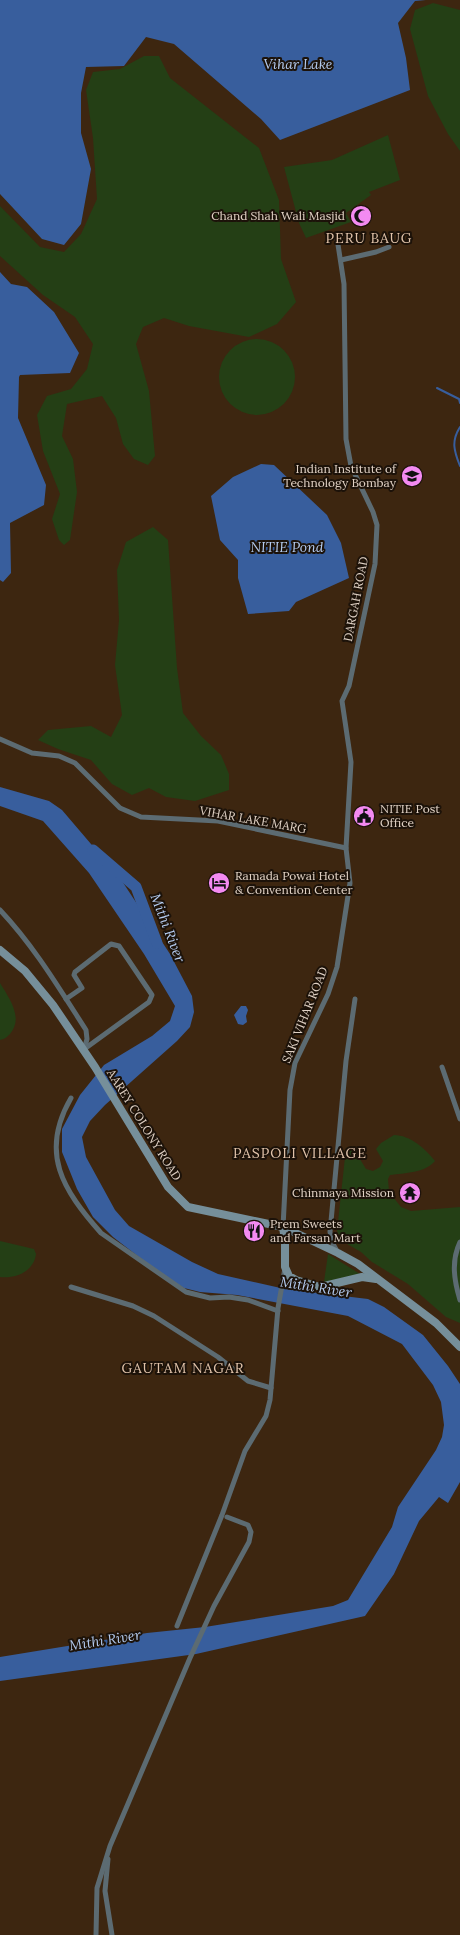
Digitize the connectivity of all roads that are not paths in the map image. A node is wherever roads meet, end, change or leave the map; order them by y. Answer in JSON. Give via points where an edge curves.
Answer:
{"nodes":[{"id":1,"x":336,"y":238,"type":"dead end"},
{"id":2,"x":389,"y":246,"type":"dead end"},
{"id":3,"x":341,"y":260,"type":"junction"},
{"id":4,"x":0,"y":739,"type":"edge"},
{"id":5,"x":346,"y":848,"type":"junction"},
{"id":6,"x":0,"y":910,"type":"edge"},
{"id":7,"x":0,"y":950,"type":"edge"},
{"id":8,"x":66,"y":999,"type":"junction"},
{"id":9,"x":355,"y":999,"type":"dead end"},
{"id":10,"x":84,"y":1050,"type":"junction"},
{"id":11,"x":442,"y":1068,"type":"dead end"},
{"id":12,"x":71,"y":1098,"type":"dead end"},
{"id":13,"x":460,"y":1119,"type":"edge"},
{"id":14,"x":283,"y":1227,"type":"junction"},
{"id":15,"x":460,"y":1242,"type":"edge"},
{"id":16,"x":338,"y":1253,"type":"junction"},
{"id":17,"x":285,"y":1267,"type":"junction"},
{"id":18,"x":380,"y":1280,"type":"junction"},
{"id":19,"x":71,"y":1287,"type":"dead end"},
{"id":20,"x":460,"y":1300,"type":"edge"},
{"id":21,"x":278,"y":1309,"type":"junction"},
{"id":22,"x":460,"y":1347,"type":"edge"},
{"id":23,"x":271,"y":1388,"type":"junction"},
{"id":24,"x":226,"y":1517,"type":"dead end"},
{"id":25,"x":177,"y":1626,"type":"dead end"},
{"id":26,"x":110,"y":1846,"type":"junction"},
{"id":27,"x":96,"y":1935,"type":"edge"},
{"id":28,"x":112,"y":1935,"type":"edge"}],
"edges":[{"from":1,"to":3,"type":"street","name":"DARGAH ROAD"},
{"from":2,"to":3,"type":"street"},
{"from":3,"to":5,"type":"street","name":"DARGAH ROAD","via":[[346,439],[351,466],[377,525],[375,564],[350,686],[342,701],[351,762]]},
{"from":4,"to":5,"type":"street","name":"VIHAR LAKE MARG","via":[[32,753],[59,756],[75,763],[120,808],[141,817],[218,821]]},
{"from":5,"to":14,"type":"street","name":"SAKI VIHAR ROAD","via":[[350,883],[337,967],[328,994],[295,1062],[290,1090]]},
{"from":6,"to":8,"type":"street","via":[[18,928]]},
{"from":7,"to":10,"type":"main road","name":"AAREY COLONY ROAD","via":[[42,991]]},
{"from":8,"to":10,"type":"street","via":[[86,1030]]},
{"from":8,"to":10,"type":"street","via":[[82,988],[74,978],[75,972],[111,944],[119,946],[152,995],[149,1002]]},
{"from":9,"to":16,"type":"street","via":[[330,1232]]},
{"from":10,"to":14,"type":"main road","name":"AAREY COLONY ROAD","via":[[168,1187],[188,1207]]},
{"from":11,"to":13,"type":"street"},
{"from":12,"to":21,"type":"street","via":[[56,1132],[58,1166],[63,1181],[101,1234],[186,1292],[210,1298],[248,1300]]},
{"from":14,"to":16,"type":"main road","name":"AAREY COLONY ROAD"},
{"from":14,"to":17,"type":"main road","name":"SAKI VIHAR ROAD"},
{"from":15,"to":20,"type":"street","via":[[454,1254],[455,1281]]},
{"from":16,"to":18,"type":"main road","name":"AAREY COLONY ROAD"},
{"from":17,"to":18,"type":"main road","via":[[289,1276],[296,1280],[320,1287],[362,1277]]},
{"from":17,"to":21,"type":"street"},
{"from":18,"to":22,"type":"main road","name":"AAREY COLONY ROAD","via":[[446,1331]]},
{"from":19,"to":23,"type":"street","via":[[133,1306],[154,1316],[212,1352],[248,1381]]},
{"from":21,"to":23,"type":"street"},
{"from":23,"to":25,"type":"street","via":[[266,1416],[245,1451]]},
{"from":24,"to":26,"type":"street","via":[[248,1526],[249,1542],[190,1658]]},
{"from":26,"to":27,"type":"street","via":[[97,1888]]},
{"from":26,"to":28,"type":"street","via":[[105,1891]]}]}
